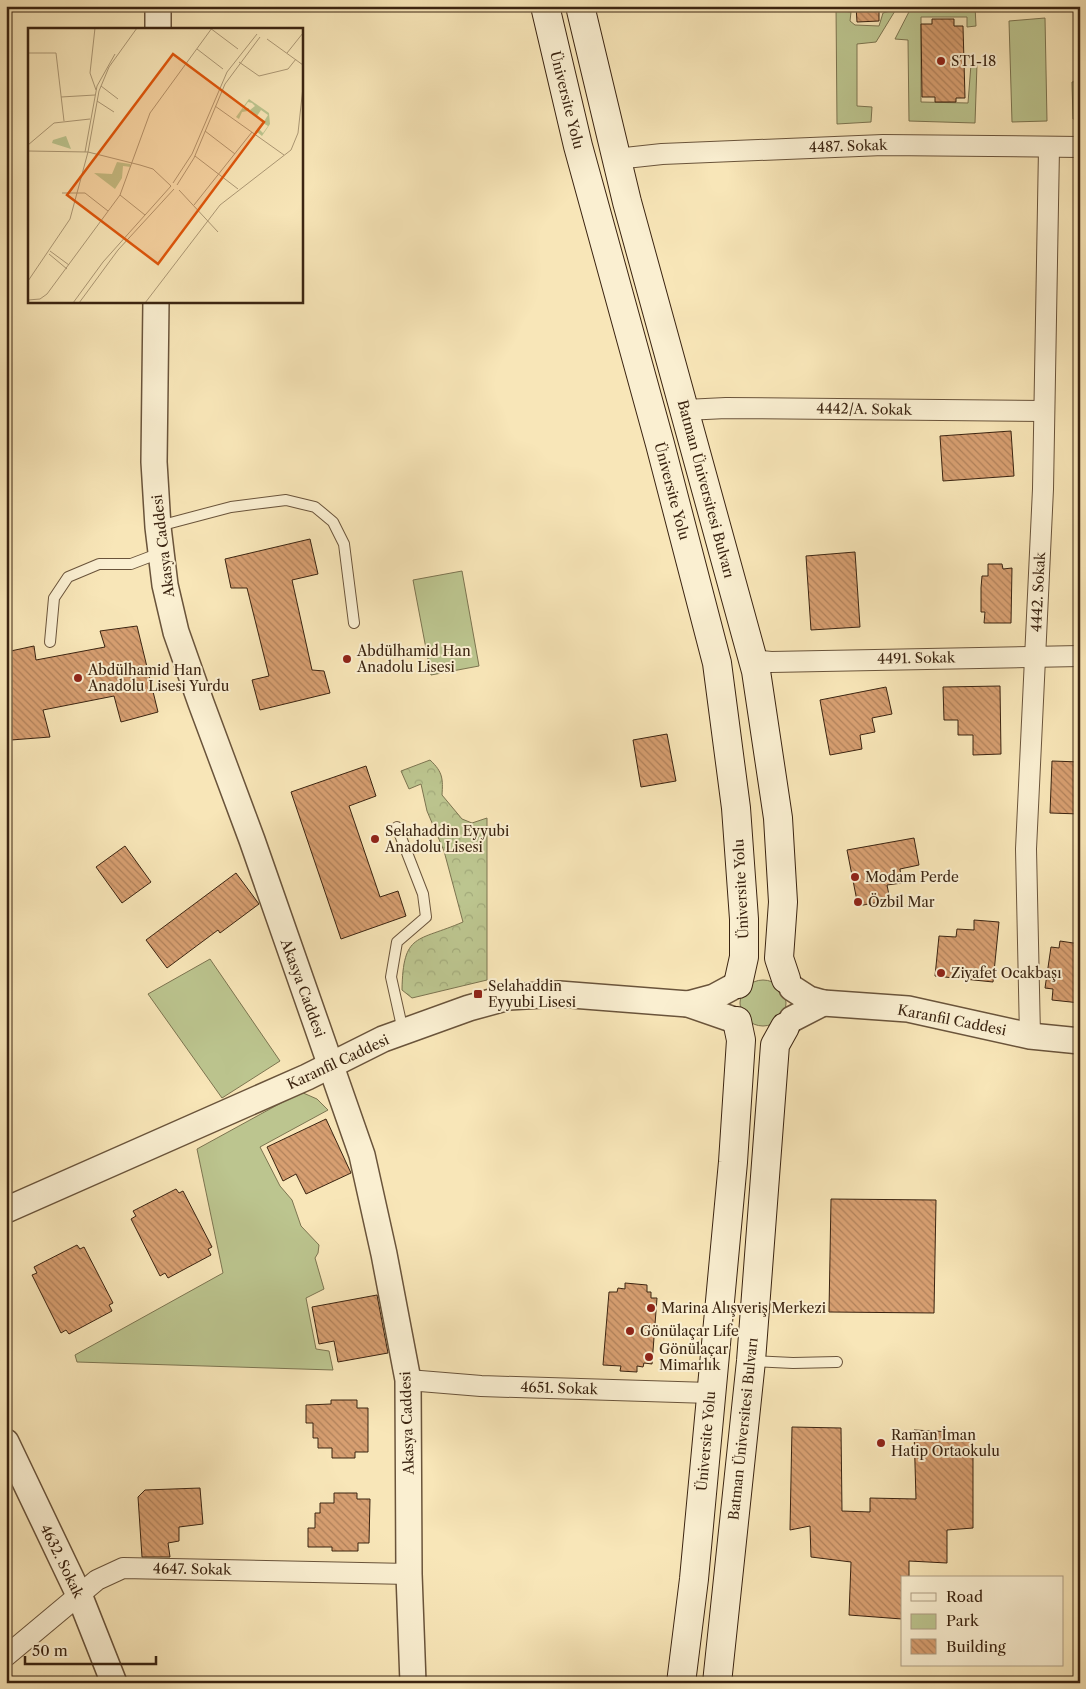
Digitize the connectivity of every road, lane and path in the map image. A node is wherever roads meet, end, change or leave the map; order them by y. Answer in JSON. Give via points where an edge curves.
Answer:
{"nodes":[{"id":1,"x":158,"y":6,"type":"edge"},
{"id":2,"x":545,"y":6,"type":"edge"},
{"id":3,"x":580,"y":6,"type":"edge"},
{"id":4,"x":158,"y":28,"type":"edge"},
{"id":5,"x":1080,"y":147,"type":"edge"},
{"id":6,"x":1049,"y":148,"type":"junction"},
{"id":7,"x":616,"y":159,"type":"junction"},
{"id":8,"x":156,"y":302,"type":"edge"},
{"id":9,"x":685,"y":410,"type":"junction"},
{"id":10,"x":1044,"y":411,"type":"junction"},
{"id":11,"x":158,"y":527,"type":"junction"},
{"id":12,"x":161,"y":553,"type":"junction"},
{"id":13,"x":354,"y":623,"type":"dead end"},
{"id":14,"x":50,"y":642,"type":"dead end"},
{"id":15,"x":1035,"y":655,"type":"junction"},
{"id":16,"x":1080,"y":656,"type":"edge"},
{"id":17,"x":752,"y":660,"type":"junction"},
{"id":18,"x":397,"y":827,"type":"dead end"},
{"id":19,"x":738,"y":984,"type":"junction"},
{"id":20,"x":789,"y":984,"type":"junction"},
{"id":21,"x":823,"y":1003,"type":"junction"},
{"id":22,"x":688,"y":1004,"type":"junction"},
{"id":23,"x":737,"y":1021,"type":"junction"},
{"id":24,"x":789,"y":1023,"type":"junction"},
{"id":25,"x":404,"y":1032,"type":"junction"},
{"id":26,"x":1030,"y":1036,"type":"junction"},
{"id":27,"x":1080,"y":1041,"type":"edge"},
{"id":28,"x":331,"y":1065,"type":"junction"},
{"id":29,"x":6,"y":1210,"type":"edge"},
{"id":30,"x":751,"y":1361,"type":"junction"},
{"id":31,"x":837,"y":1362,"type":"dead end"},
{"id":32,"x":408,"y":1380,"type":"junction"},
{"id":33,"x":710,"y":1393,"type":"junction"},
{"id":34,"x":6,"y":1442,"type":"edge"},
{"id":35,"x":409,"y":1574,"type":"junction"},
{"id":36,"x":80,"y":1596,"type":"junction"},
{"id":37,"x":6,"y":1656,"type":"edge"},
{"id":38,"x":114,"y":1683,"type":"edge"},
{"id":39,"x":413,"y":1683,"type":"edge"},
{"id":40,"x":681,"y":1683,"type":"edge"},
{"id":41,"x":717,"y":1683,"type":"edge"}],
"edges":[{"from":1,"to":4,"type":"street"},
{"from":2,"to":19,"type":"main road","name":"Üniversite Yolu","via":[[578,146],[717,663],[736,808],[741,882],[744,957]]},
{"from":3,"to":7,"type":"main road","name":"Batman Üniversitesi Bulvarı"},
{"from":5,"to":6,"type":"street","name":"4487. Sokak"},
{"from":6,"to":7,"type":"street","name":"4487. Sokak","via":[[883,144]]},
{"from":6,"to":10,"type":"street","name":"4442. Sokak"},
{"from":7,"to":9,"type":"main road","name":"Batman Üniversitesi Bulvarı"},
{"from":8,"to":11,"type":"street","name":"Akasya Caddesi","via":[[154,462]]},
{"from":9,"to":10,"type":"street","name":"4442/A. Sokak"},
{"from":9,"to":17,"type":"main road","name":"Batman Üniversitesi Bulvarı"},
{"from":10,"to":15,"type":"street","name":"4442. Sokak"},
{"from":11,"to":12,"type":"street","name":"Akasya Caddesi"},
{"from":11,"to":13,"type":"lane","via":[[231,507],[286,500],[315,507],[333,522],[344,544]]},
{"from":12,"to":14,"type":"lane","via":[[131,564],[99,564],[68,578],[54,598]]},
{"from":12,"to":28,"type":"street","name":"Akasya Caddesi","via":[[176,632]]},
{"from":15,"to":16,"type":"street","name":"4491. Sokak"},
{"from":15,"to":17,"type":"street","name":"4491. Sokak"},
{"from":15,"to":26,"type":"street","name":"4442. Sokak","via":[[1026,849]]},
{"from":17,"to":20,"type":"main road","name":"Batman Üniversitesi Bulvarı","via":[[778,818],[783,902],[779,958]]},
{"from":18,"to":25,"type":"lane","via":[[423,894],[426,917],[397,942],[391,977]]},
{"from":19,"to":20,"type":"main road","via":[[756,972],[776,974]]},
{"from":19,"to":22,"type":"street","via":[[714,997]]},
{"from":19,"to":23,"type":"main road","via":[[732,1004]]},
{"from":20,"to":21,"type":"street","via":[[809,999]]},
{"from":20,"to":24,"type":"main road","via":[[796,998],[796,1009]]},
{"from":21,"to":24,"type":"street"},
{"from":21,"to":26,"type":"street","name":"Karanfil Caddesi","via":[[908,1009]]},
{"from":22,"to":23,"type":"street"},
{"from":22,"to":25,"type":"street","name":"Karanfil Caddesi","via":[[559,994],[509,997]]},
{"from":23,"to":24,"type":"main road","via":[[756,1034],[776,1033]]},
{"from":23,"to":33,"type":"main road","name":"Üniversite Yolu","via":[[741,1040],[733,1162]]},
{"from":24,"to":30,"type":"main road","name":"Batman Üniversitesi Bulvarı","via":[[775,1045]]},
{"from":25,"to":28,"type":"street","name":"Karanfil Caddesi"},
{"from":26,"to":27,"type":"street","name":"Karanfil Caddesi"},
{"from":28,"to":29,"type":"street","name":"Karanfil Caddesi"},
{"from":28,"to":32,"type":"street","name":"Akasya Caddesi","via":[[362,1155]]},
{"from":30,"to":31,"type":"lane"},
{"from":30,"to":41,"type":"main road","name":"Batman Üniversitesi Bulvarı"},
{"from":32,"to":33,"type":"street","name":"4651. Sokak","via":[[481,1386]]},
{"from":32,"to":35,"type":"street","name":"Akasya Caddesi"},
{"from":33,"to":40,"type":"main road","name":"Üniversite Yolu","via":[[694,1579]]},
{"from":34,"to":36,"type":"street","name":"4632. Sokak"},
{"from":35,"to":36,"type":"street","name":"4647. Sokak","via":[[123,1568],[97,1580]]},
{"from":35,"to":39,"type":"street","name":"Akasya Caddesi"},
{"from":36,"to":37,"type":"street","name":"4647. Sokak"},
{"from":36,"to":38,"type":"street","name":"4632. Sokak"}]}
